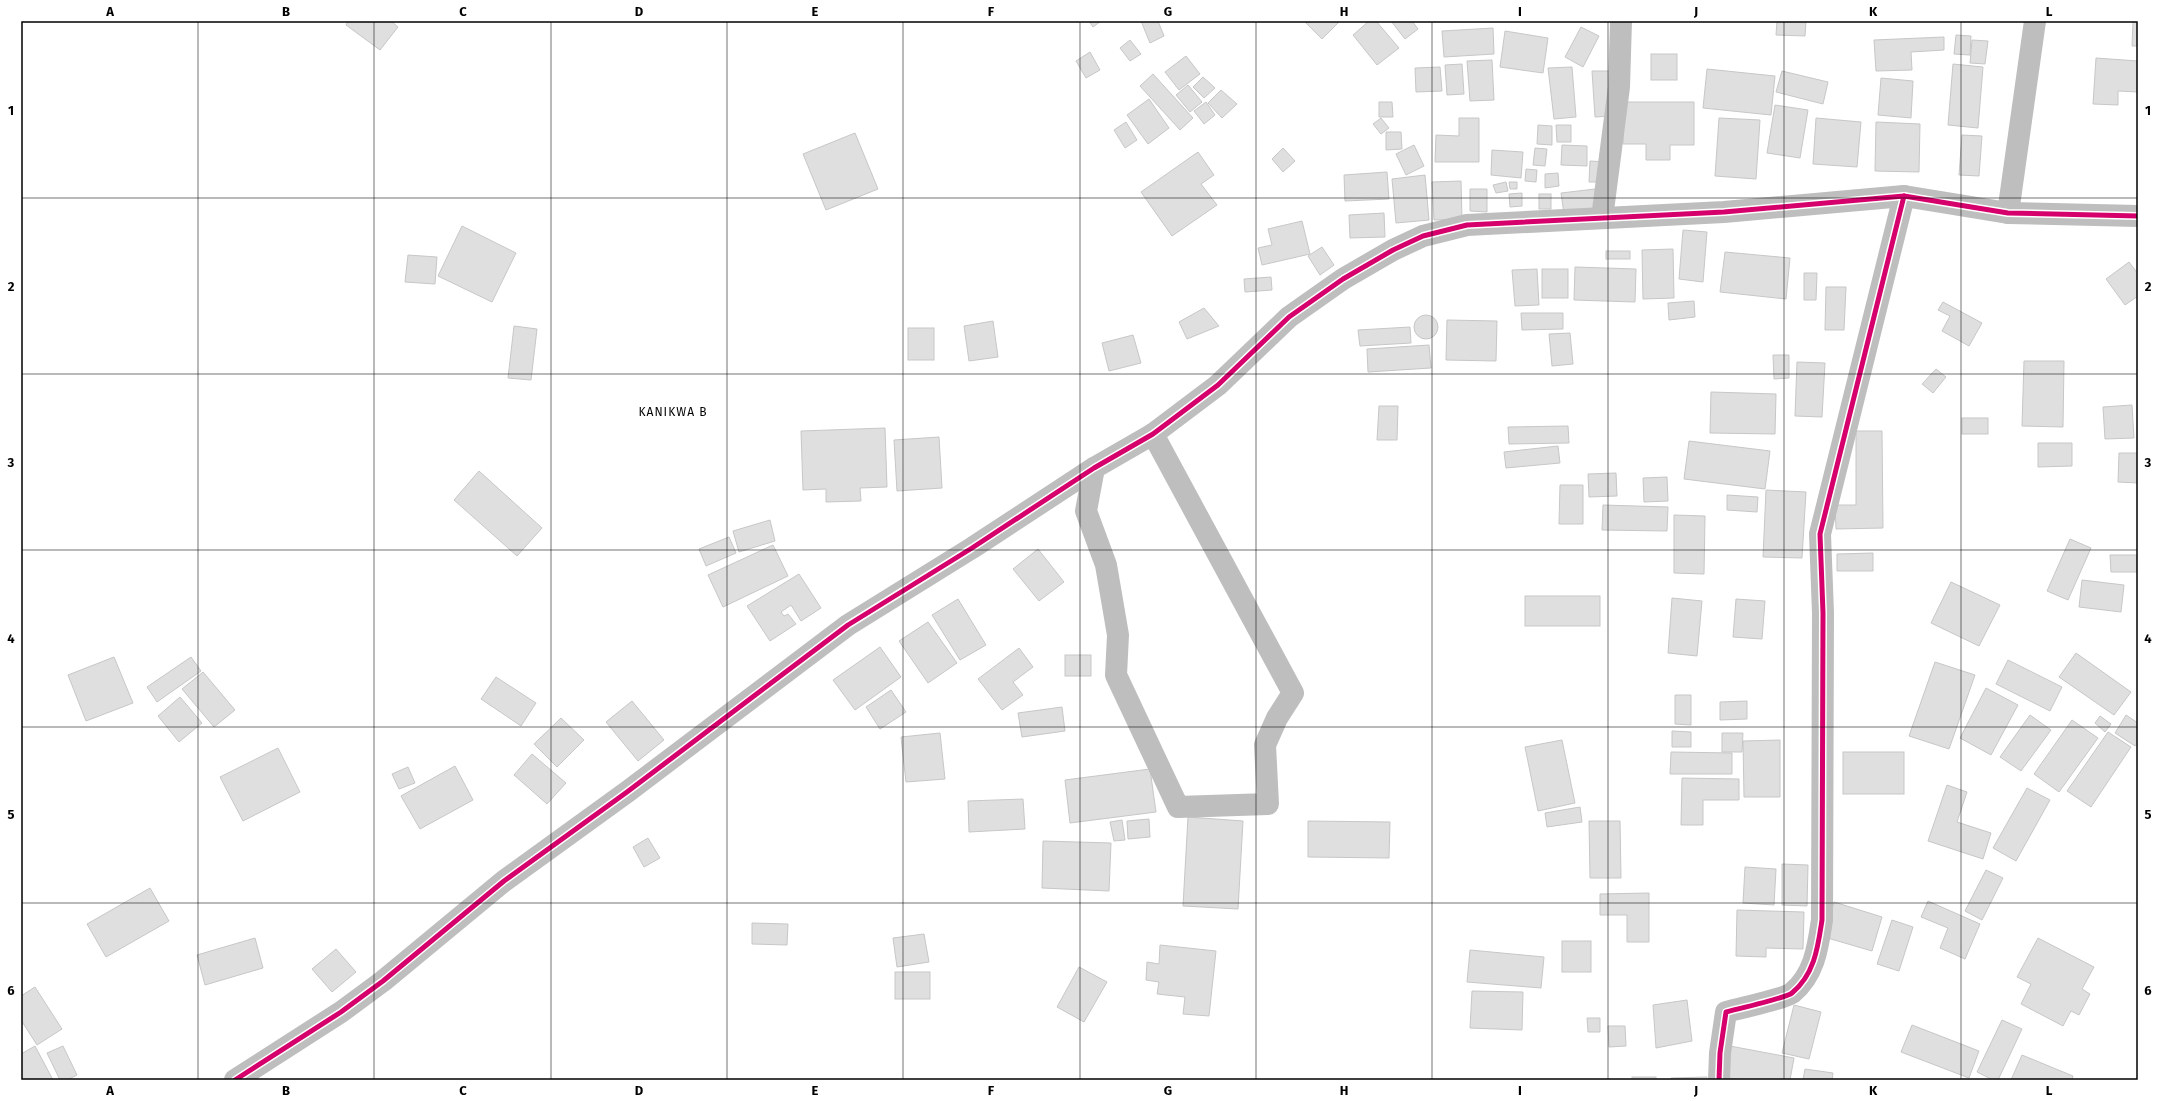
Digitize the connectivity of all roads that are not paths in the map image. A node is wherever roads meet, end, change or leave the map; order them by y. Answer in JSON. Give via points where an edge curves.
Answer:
{"nodes":[{"id":1,"x":1621,"y":21,"type":"edge"},
{"id":2,"x":2036,"y":21,"type":"edge"},
{"id":3,"x":1904,"y":196,"type":"junction"},
{"id":4,"x":2008,"y":213,"type":"junction"},
{"id":5,"x":2138,"y":216,"type":"edge"},
{"id":6,"x":1602,"y":218,"type":"junction"},
{"id":7,"x":1153,"y":434,"type":"junction"},
{"id":8,"x":1094,"y":468,"type":"junction"},
{"id":9,"x":235,"y":1080,"type":"edge"},
{"id":10,"x":1719,"y":1080,"type":"edge"}],
"edges":[{"from":1,"to":6,"type":"street","via":[[1619,87]]},
{"from":2,"to":4,"type":"street"},
{"from":3,"to":4,"type":"street"},
{"from":3,"to":6,"type":"street","via":[[1724,212]]},
{"from":3,"to":10,"type":"street","via":[[1820,534],[1823,614],[1822,920],[1816,959],[1791,994],[1726,1012]]},
{"from":4,"to":5,"type":"street"},
{"from":6,"to":7,"type":"street","via":[[1467,225],[1424,236],[1399,248],[1343,279],[1289,317],[1218,385]]},
{"from":7,"to":8,"type":"street"},
{"from":7,"to":8,"type":"street","via":[[1293,693],[1277,718],[1265,745],[1268,804],[1178,807],[1116,675],[1118,635],[1106,565],[1086,511]]},
{"from":8,"to":9,"type":"street","via":[[848,625],[627,792],[504,881],[342,1012]]}]}
